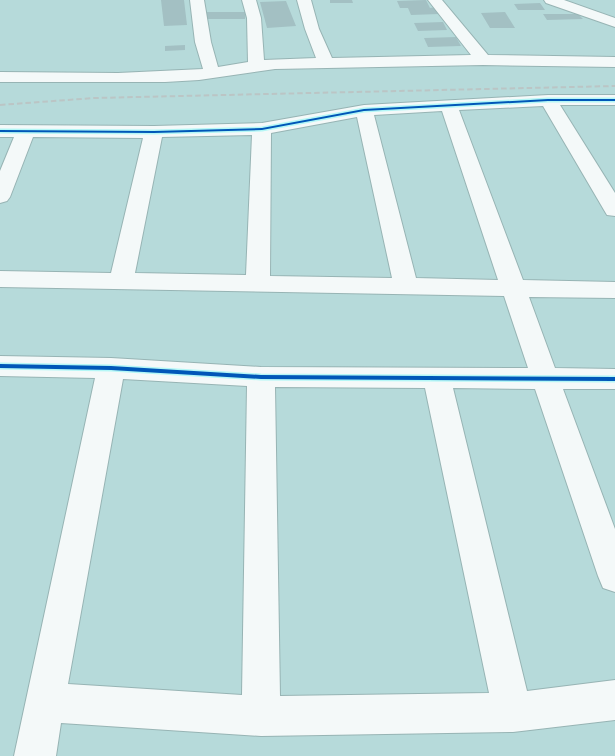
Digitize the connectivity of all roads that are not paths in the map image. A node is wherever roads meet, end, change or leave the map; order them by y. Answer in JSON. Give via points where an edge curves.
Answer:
{"nodes":[{"id":1,"x":198,"y":0,"type":"edge"},
{"id":2,"x":249,"y":0,"type":"edge"},
{"id":3,"x":304,"y":0,"type":"edge"},
{"id":4,"x":435,"y":0,"type":"edge"},
{"id":5,"x":550,"y":0,"type":"edge"},
{"id":6,"x":615,"y":23,"type":"edge"},
{"id":7,"x":483,"y":60,"type":"junction"},
{"id":8,"x":615,"y":62,"type":"edge"},
{"id":9,"x":326,"y":64,"type":"junction"},
{"id":10,"x":256,"y":65,"type":"junction"},
{"id":11,"x":212,"y":73,"type":"junction"},
{"id":12,"x":0,"y":77,"type":"edge"},
{"id":13,"x":548,"y":100,"type":"junction"},
{"id":14,"x":615,"y":100,"type":"edge"},
{"id":15,"x":449,"y":106,"type":"junction"},
{"id":16,"x":364,"y":110,"type":"junction"},
{"id":17,"x":262,"y":129,"type":"junction"},
{"id":18,"x":0,"y":131,"type":"edge"},
{"id":19,"x":25,"y":132,"type":"junction"},
{"id":20,"x":154,"y":132,"type":"junction"},
{"id":21,"x":0,"y":198,"type":"edge"},
{"id":22,"x":615,"y":210,"type":"edge"},
{"id":23,"x":0,"y":280,"type":"edge"},
{"id":24,"x":121,"y":282,"type":"junction"},
{"id":25,"x":258,"y":284,"type":"junction"},
{"id":26,"x":406,"y":287,"type":"junction"},
{"id":27,"x":512,"y":289,"type":"junction"},
{"id":28,"x":615,"y":290,"type":"edge"},
{"id":29,"x":0,"y":366,"type":"edge"},
{"id":30,"x":111,"y":368,"type":"junction"},
{"id":31,"x":261,"y":376,"type":"junction"},
{"id":32,"x":437,"y":378,"type":"junction"},
{"id":33,"x":544,"y":378,"type":"junction"},
{"id":34,"x":615,"y":379,"type":"edge"},
{"id":35,"x":615,"y":576,"type":"edge"},
{"id":36,"x":615,"y":700,"type":"edge"},
{"id":37,"x":46,"y":702,"type":"junction"},
{"id":38,"x":513,"y":712,"type":"junction"},
{"id":39,"x":262,"y":716,"type":"junction"},
{"id":40,"x":34,"y":756,"type":"edge"}],
"edges":[{"from":1,"to":11,"type":"street","via":[[203,42]]},
{"from":2,"to":10,"type":"street","via":[[254,18]]},
{"from":3,"to":9,"type":"street"},
{"from":4,"to":7,"type":"street"},
{"from":5,"to":6,"type":"street"},
{"from":7,"to":8,"type":"street"},
{"from":7,"to":9,"type":"street"},
{"from":9,"to":10,"type":"street"},
{"from":10,"to":11,"type":"street"},
{"from":11,"to":12,"type":"street","via":[[137,78]]},
{"from":13,"to":14,"type":"street"},
{"from":13,"to":15,"type":"street"},
{"from":13,"to":22,"type":"street"},
{"from":15,"to":16,"type":"street"},
{"from":15,"to":27,"type":"street"},
{"from":16,"to":17,"type":"street"},
{"from":16,"to":26,"type":"street"},
{"from":17,"to":20,"type":"street"},
{"from":17,"to":25,"type":"street"},
{"from":18,"to":19,"type":"street"},
{"from":19,"to":20,"type":"street"},
{"from":19,"to":21,"type":"street"},
{"from":20,"to":24,"type":"street"},
{"from":23,"to":24,"type":"street"},
{"from":24,"to":25,"type":"street"},
{"from":25,"to":26,"type":"street"},
{"from":26,"to":27,"type":"street"},
{"from":27,"to":28,"type":"street"},
{"from":27,"to":33,"type":"street"},
{"from":29,"to":30,"type":"street"},
{"from":30,"to":31,"type":"street"},
{"from":30,"to":37,"type":"street"},
{"from":31,"to":32,"type":"street"},
{"from":31,"to":39,"type":"street"},
{"from":32,"to":33,"type":"street"},
{"from":32,"to":38,"type":"street"},
{"from":33,"to":34,"type":"street"},
{"from":33,"to":35,"type":"street"},
{"from":36,"to":38,"type":"street"},
{"from":37,"to":39,"type":"street"},
{"from":37,"to":40,"type":"street"},
{"from":38,"to":39,"type":"street"}]}
